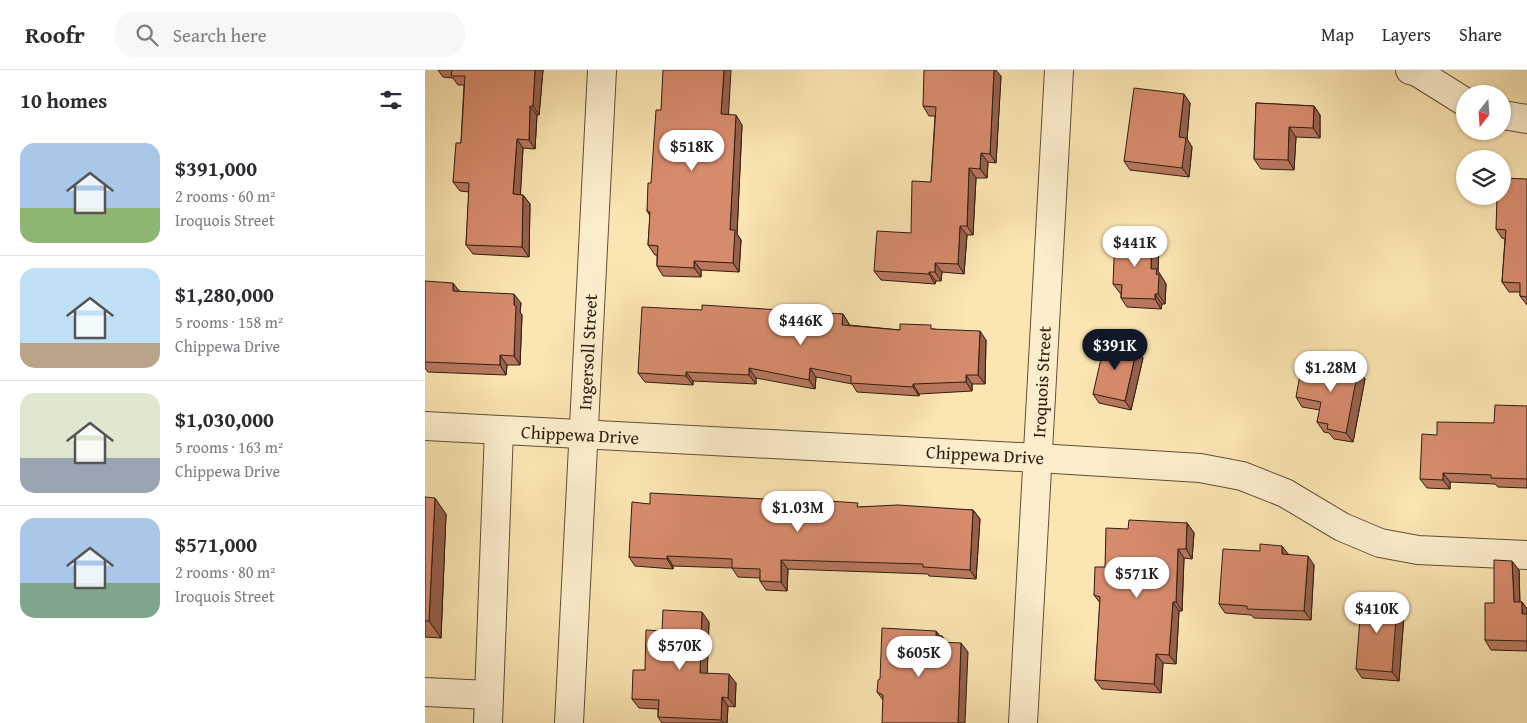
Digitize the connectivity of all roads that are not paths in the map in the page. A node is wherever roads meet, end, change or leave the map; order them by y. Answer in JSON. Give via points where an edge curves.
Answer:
{"nodes":[{"id":1,"x":602,"y":70,"type":"edge"},
{"id":2,"x":1059,"y":70,"type":"edge"},
{"id":3,"x":1410,"y":70,"type":"edge"},
{"id":4,"x":1456,"y":96,"type":"edge"},
{"id":5,"x":1511,"y":117,"type":"edge"},
{"id":6,"x":1527,"y":119,"type":"edge"},
{"id":7,"x":425,"y":426,"type":"edge"},
{"id":8,"x":499,"y":430,"type":"junction"},
{"id":9,"x":584,"y":435,"type":"junction"},
{"id":10,"x":1037,"y":458,"type":"junction"},
{"id":11,"x":1527,"y":556,"type":"edge"},
{"id":12,"x":425,"y":692,"type":"edge"},
{"id":13,"x":489,"y":695,"type":"junction"},
{"id":14,"x":488,"y":723,"type":"edge"},
{"id":15,"x":569,"y":723,"type":"edge"},
{"id":16,"x":1023,"y":723,"type":"edge"}],
"edges":[{"from":1,"to":9,"type":"street","name":"Ingersoll Street"},
{"from":2,"to":10,"type":"street","name":"Iroquois Street"},
{"from":3,"to":4,"type":"street"},
{"from":5,"to":6,"type":"street"},
{"from":7,"to":8,"type":"street","name":"Chippewa Drive"},
{"from":8,"to":9,"type":"street","name":"Chippewa Drive"},
{"from":8,"to":13,"type":"street"},
{"from":9,"to":10,"type":"street","name":"Chippewa Drive"},
{"from":9,"to":15,"type":"street","name":"Ingersoll Street"},
{"from":10,"to":11,"type":"street","name":"Chippewa Drive","via":[[1200,468],[1242,476],[1285,493],[1342,527],[1380,543],[1418,550]]},
{"from":10,"to":16,"type":"street","name":"Iroquois Street"},
{"from":12,"to":13,"type":"street"},
{"from":13,"to":14,"type":"street"}]}
